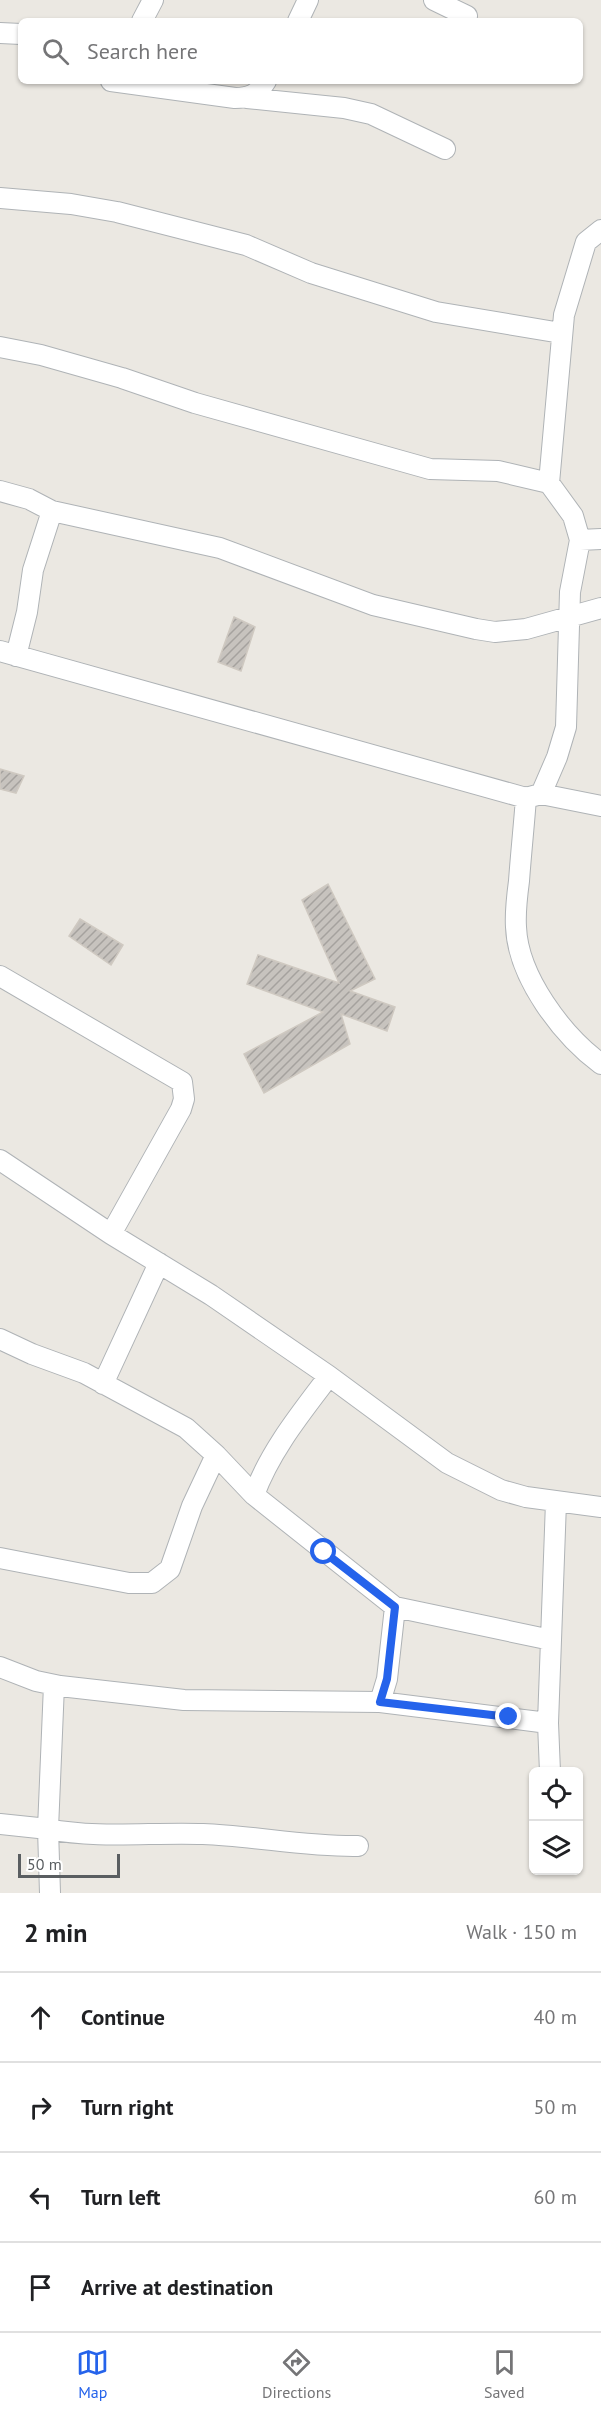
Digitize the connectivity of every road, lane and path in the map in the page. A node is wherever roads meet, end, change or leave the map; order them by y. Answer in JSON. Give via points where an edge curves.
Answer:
{"nodes":[{"id":1,"x":153,"y":0,"type":"edge"},
{"id":2,"x":308,"y":0,"type":"edge"},
{"id":3,"x":434,"y":0,"type":"edge"},
{"id":4,"x":467,"y":16,"type":"dead end"},
{"id":5,"x":144,"y":18,"type":"edge"},
{"id":6,"x":299,"y":18,"type":"edge"},
{"id":7,"x":0,"y":33,"type":"edge"},
{"id":8,"x":18,"y":34,"type":"edge"},
{"id":9,"x":129,"y":84,"type":"edge"},
{"id":10,"x":264,"y":84,"type":"edge"},
{"id":11,"x":247,"y":98,"type":"junction"},
{"id":12,"x":445,"y":149,"type":"dead end"},
{"id":13,"x":0,"y":198,"type":"edge"},
{"id":14,"x":601,"y":230,"type":"edge"},
{"id":15,"x":561,"y":333,"type":"junction"},
{"id":16,"x":0,"y":347,"type":"edge"},
{"id":17,"x":549,"y":483,"type":"junction"},
{"id":18,"x":0,"y":491,"type":"edge"},
{"id":19,"x":52,"y":511,"type":"junction"},
{"id":20,"x":601,"y":539,"type":"edge"},
{"id":21,"x":580,"y":540,"type":"junction"},
{"id":22,"x":601,"y":608,"type":"edge"},
{"id":23,"x":569,"y":619,"type":"junction"},
{"id":24,"x":8,"y":653,"type":"edge"},
{"id":25,"x":534,"y":796,"type":"junction"},
{"id":26,"x":601,"y":806,"type":"edge"},
{"id":27,"x":0,"y":976,"type":"edge"},
{"id":28,"x":601,"y":1064,"type":"edge"},
{"id":29,"x":0,"y":1160,"type":"edge"},
{"id":30,"x":111,"y":1234,"type":"junction"},
{"id":31,"x":159,"y":1263,"type":"junction"},
{"id":32,"x":0,"y":1339,"type":"edge"},
{"id":33,"x":329,"y":1376,"type":"junction"},
{"id":34,"x":103,"y":1384,"type":"junction"},
{"id":35,"x":216,"y":1455,"type":"junction"},
{"id":36,"x":254,"y":1495,"type":"junction"},
{"id":37,"x":556,"y":1502,"type":"junction"},
{"id":38,"x":601,"y":1507,"type":"edge"},
{"id":39,"x":0,"y":1558,"type":"edge"},
{"id":40,"x":395,"y":1607,"type":"junction"},
{"id":41,"x":551,"y":1640,"type":"junction"},
{"id":42,"x":0,"y":1667,"type":"edge"},
{"id":43,"x":54,"y":1685,"type":"junction"},
{"id":44,"x":380,"y":1702,"type":"junction"},
{"id":45,"x":548,"y":1723,"type":"junction"},
{"id":46,"x":550,"y":1767,"type":"edge"},
{"id":47,"x":0,"y":1824,"type":"edge"},
{"id":48,"x":48,"y":1829,"type":"junction"},
{"id":49,"x":358,"y":1846,"type":"dead end"},
{"id":50,"x":50,"y":1893,"type":"edge"}],
"edges":[{"from":1,"to":5,"type":"street"},
{"from":2,"to":6,"type":"street"},
{"from":3,"to":4,"type":"street"},
{"from":7,"to":8,"type":"street"},
{"from":9,"to":11,"type":"street"},
{"from":10,"to":11,"type":"street"},
{"from":11,"to":12,"type":"street","via":[[371,114]]},
{"from":13,"to":15,"type":"street","via":[[117,212],[246,246],[311,273],[436,312]]},
{"from":14,"to":15,"type":"street","via":[[586,242],[580,256]]},
{"from":15,"to":17,"type":"street"},
{"from":16,"to":17,"type":"street","via":[[122,378],[195,403],[430,470],[498,471]]},
{"from":17,"to":21,"type":"street","via":[[573,516]]},
{"from":18,"to":19,"type":"street"},
{"from":19,"to":23,"type":"street","via":[[220,548],[373,605],[476,629],[526,630]]},
{"from":19,"to":24,"type":"street","via":[[33,570],[27,612]]},
{"from":20,"to":21,"type":"street"},
{"from":21,"to":23,"type":"street"},
{"from":22,"to":23,"type":"street"},
{"from":23,"to":25,"type":"street","via":[[566,727],[559,751]]},
{"from":24,"to":25,"type":"street"},
{"from":25,"to":26,"type":"street"},
{"from":25,"to":28,"type":"street","via":[[516,926],[519,953],[539,994],[564,1030]]},
{"from":27,"to":30,"type":"street","via":[[182,1082],[181,1109]]},
{"from":29,"to":30,"type":"street"},
{"from":30,"to":31,"type":"street"},
{"from":31,"to":33,"type":"street"},
{"from":31,"to":34,"type":"street"},
{"from":32,"to":34,"type":"street"},
{"from":33,"to":36,"type":"street","via":[[288,1431],[260,1477]]},
{"from":33,"to":37,"type":"street","via":[[447,1463],[501,1490]]},
{"from":34,"to":35,"type":"street","via":[[186,1428]]},
{"from":35,"to":36,"type":"street"},
{"from":35,"to":39,"type":"street","via":[[192,1506],[170,1569],[152,1583],[129,1583]]},
{"from":36,"to":40,"type":"street"},
{"from":37,"to":38,"type":"street"},
{"from":37,"to":41,"type":"street"},
{"from":40,"to":41,"type":"street"},
{"from":40,"to":44,"type":"street","via":[[387,1679]]},
{"from":41,"to":45,"type":"street"},
{"from":42,"to":43,"type":"street"},
{"from":43,"to":44,"type":"street","via":[[184,1700]]},
{"from":43,"to":48,"type":"street"},
{"from":44,"to":45,"type":"street"},
{"from":45,"to":46,"type":"street"},
{"from":47,"to":48,"type":"street"},
{"from":48,"to":49,"type":"street","via":[[93,1835],[205,1834]]},
{"from":48,"to":50,"type":"street"}]}
